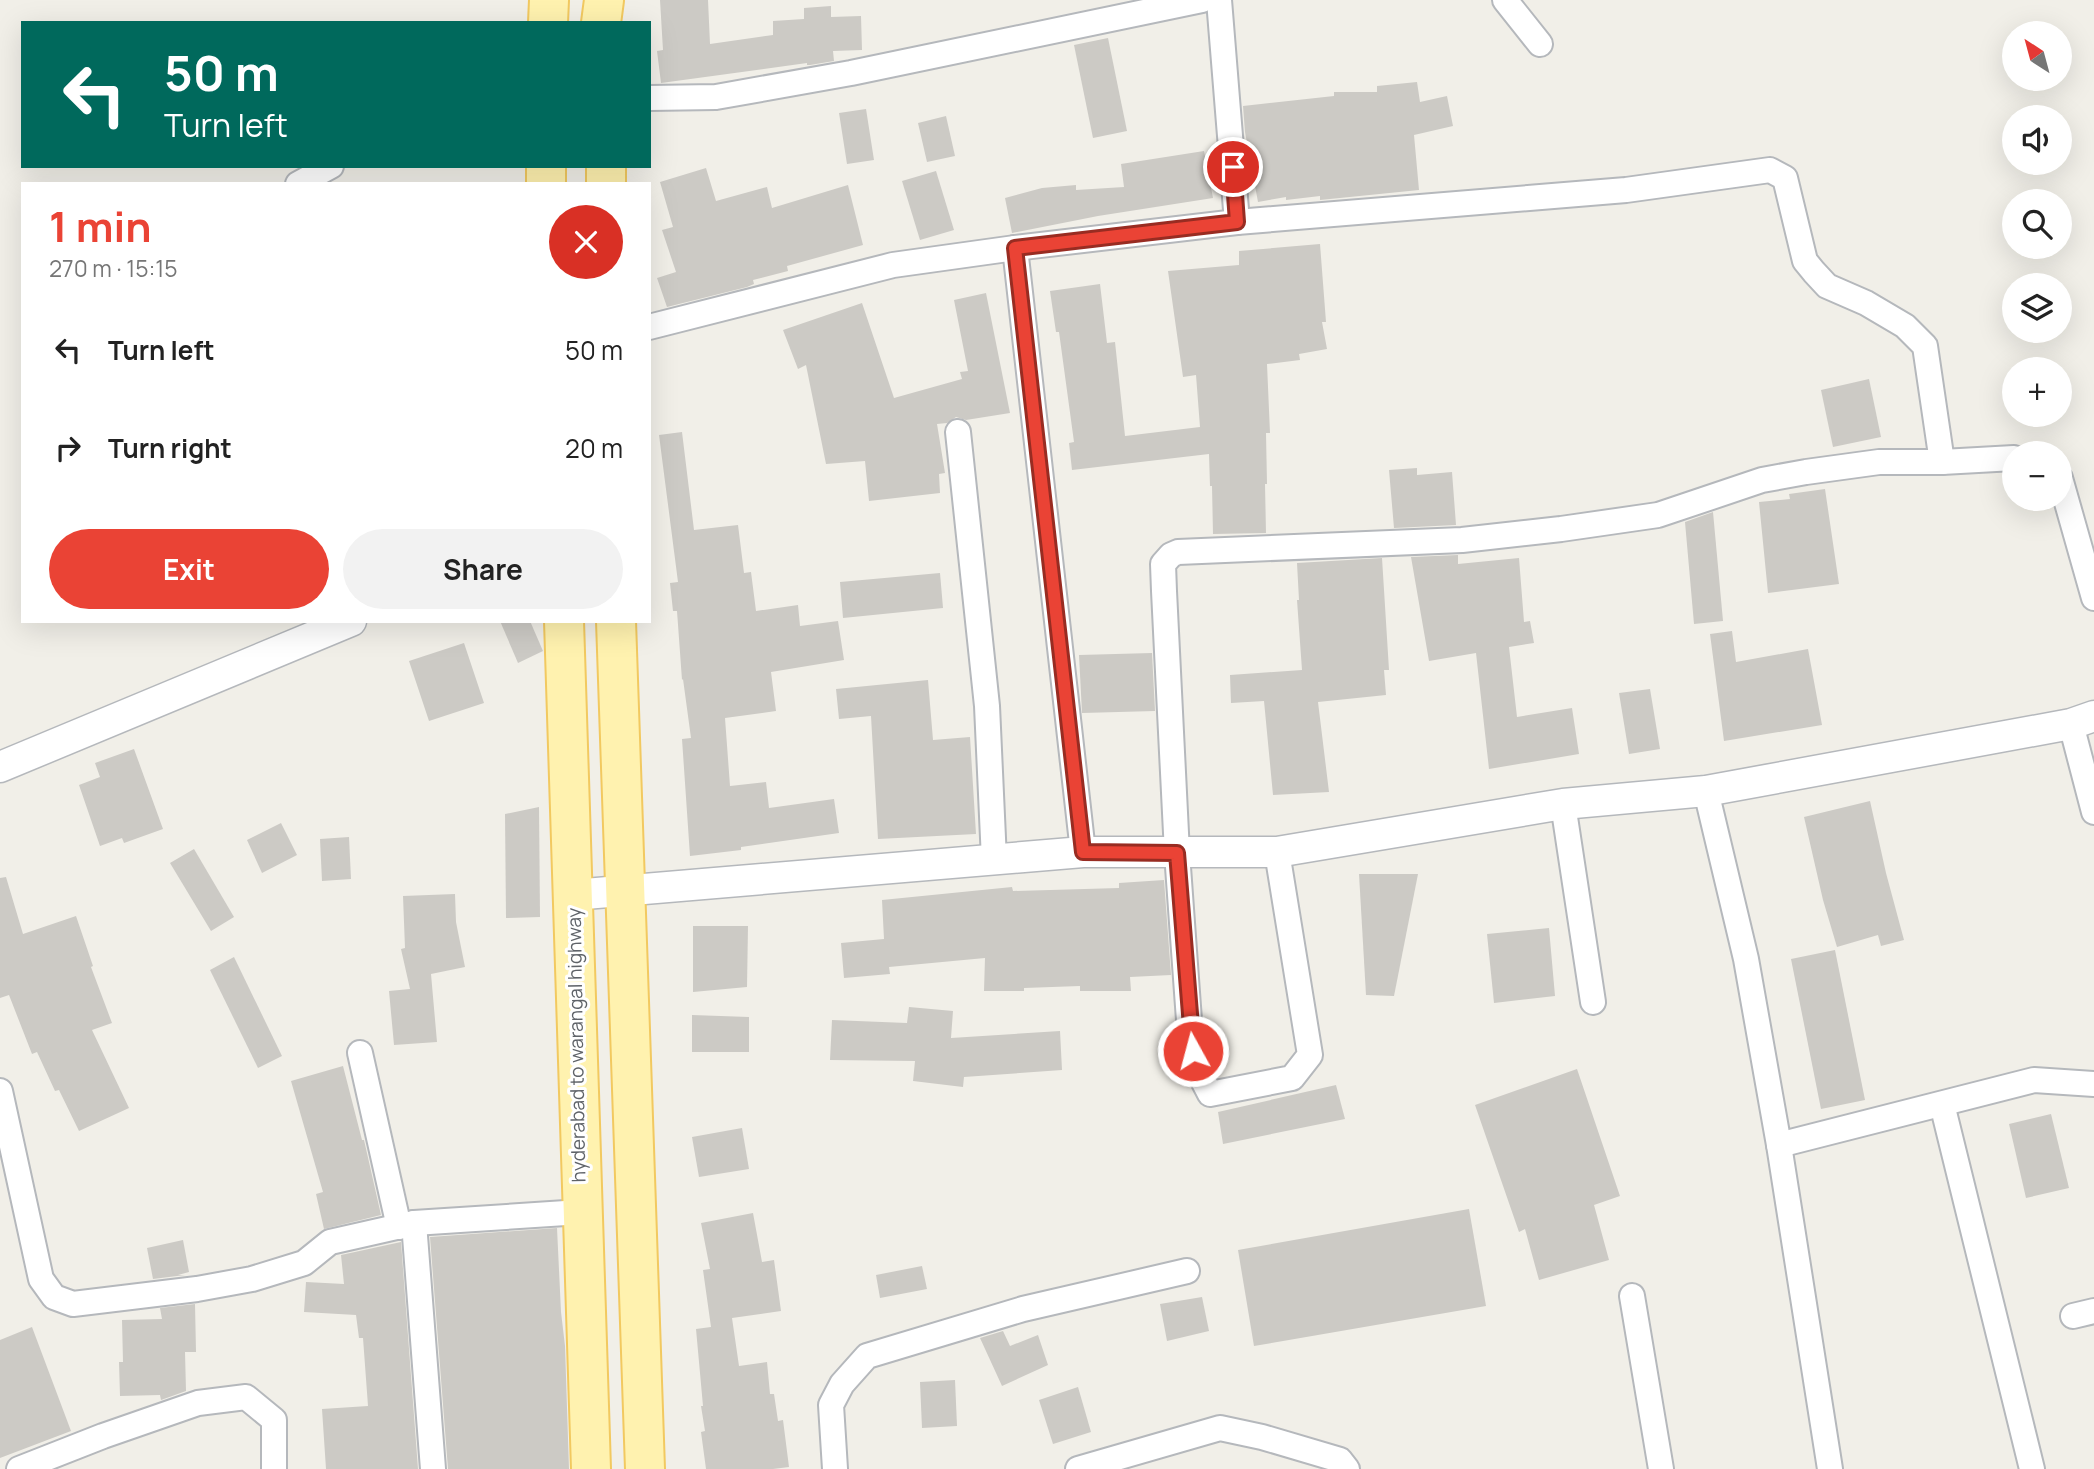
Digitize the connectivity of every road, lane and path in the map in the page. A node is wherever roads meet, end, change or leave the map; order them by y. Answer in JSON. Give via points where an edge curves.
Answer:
{"nodes":[{"id":1,"x":549,"y":0,"type":"edge"},
{"id":2,"x":604,"y":0,"type":"edge"},
{"id":3,"x":1202,"y":0,"type":"edge"},
{"id":4,"x":1219,"y":0,"type":"edge"},
{"id":5,"x":1505,"y":0,"type":"edge"},
{"id":6,"x":548,"y":21,"type":"edge"},
{"id":7,"x":601,"y":21,"type":"edge"},
{"id":8,"x":1540,"y":44,"type":"dead end"},
{"id":9,"x":651,"y":98,"type":"edge"},
{"id":10,"x":327,"y":168,"type":"edge"},
{"id":11,"x":302,"y":182,"type":"edge"},
{"id":12,"x":1237,"y":222,"type":"junction"},
{"id":13,"x":1015,"y":248,"type":"junction"},
{"id":14,"x":651,"y":326,"type":"edge"},
{"id":15,"x":958,"y":432,"type":"dead end"},
{"id":16,"x":2002,"y":459,"type":"edge"},
{"id":17,"x":1942,"y":462,"type":"junction"},
{"id":18,"x":2069,"y":511,"type":"edge"},
{"id":19,"x":2094,"y":598,"type":"edge"},
{"id":20,"x":346,"y":623,"type":"edge"},
{"id":21,"x":564,"y":623,"type":"edge"},
{"id":22,"x":616,"y":623,"type":"edge"},
{"id":23,"x":2083,"y":720,"type":"edge"},
{"id":24,"x":0,"y":767,"type":"edge"},
{"id":25,"x":1706,"y":791,"type":"junction"},
{"id":26,"x":1563,"y":804,"type":"junction"},
{"id":27,"x":2094,"y":812,"type":"edge"},
{"id":28,"x":1083,"y":852,"type":"junction"},
{"id":29,"x":1277,"y":852,"type":"junction"},
{"id":30,"x":1177,"y":853,"type":"junction"},
{"id":31,"x":994,"y":860,"type":"junction"},
{"id":32,"x":625,"y":889,"type":"junction"},
{"id":33,"x":573,"y":895,"type":"junction"},
{"id":34,"x":1593,"y":1002,"type":"dead end"},
{"id":35,"x":360,"y":1053,"type":"dead end"},
{"id":36,"x":2094,"y":1084,"type":"edge"},
{"id":37,"x":0,"y":1091,"type":"edge"},
{"id":38,"x":1942,"y":1104,"type":"junction"},
{"id":39,"x":1779,"y":1145,"type":"junction"},
{"id":40,"x":581,"y":1212,"type":"junction"},
{"id":41,"x":406,"y":1225,"type":"junction"},
{"id":42,"x":1187,"y":1271,"type":"dead end"},
{"id":43,"x":1632,"y":1296,"type":"dead end"},
{"id":44,"x":19,"y":1469,"type":"edge"},
{"id":45,"x":274,"y":1469,"type":"edge"},
{"id":46,"x":433,"y":1469,"type":"edge"},
{"id":47,"x":590,"y":1469,"type":"edge"},
{"id":48,"x":645,"y":1469,"type":"edge"},
{"id":49,"x":835,"y":1469,"type":"edge"},
{"id":50,"x":1078,"y":1469,"type":"edge"},
{"id":51,"x":1347,"y":1469,"type":"edge"},
{"id":52,"x":1661,"y":1469,"type":"edge"},
{"id":53,"x":1830,"y":1469,"type":"edge"},
{"id":54,"x":2032,"y":1469,"type":"edge"}],
"edges":[{"from":1,"to":6,"type":"main road"},
{"from":2,"to":7,"type":"main road"},
{"from":3,"to":9,"type":"street","via":[[716,97]]},
{"from":4,"to":12,"type":"street"},
{"from":5,"to":8,"type":"street"},
{"from":10,"to":11,"type":"street"},
{"from":12,"to":13,"type":"street"},
{"from":12,"to":17,"type":"street","via":[[1626,190],[1770,170],[1785,178],[1805,261],[1814,272],[1827,286],[1905,326],[1925,346]]},
{"from":13,"to":14,"type":"street","via":[[893,265]]},
{"from":13,"to":28,"type":"street"},
{"from":15,"to":31,"type":"street","via":[[987,706]]},
{"from":16,"to":17,"type":"street"},
{"from":17,"to":30,"type":"street","via":[[1879,462],[1806,472],[1762,480],[1658,514],[1560,529],[1462,540],[1171,555],[1163,564]]},
{"from":18,"to":19,"type":"street"},
{"from":20,"to":24,"type":"street"},
{"from":21,"to":33,"type":"main road","name":"hyderabad to warangal highway"},
{"from":22,"to":32,"type":"main road"},
{"from":23,"to":25,"type":"street"},
{"from":23,"to":27,"type":"street"},
{"from":25,"to":26,"type":"street"},
{"from":25,"to":39,"type":"street","via":[[1746,959]]},
{"from":26,"to":29,"type":"street"},
{"from":26,"to":34,"type":"street"},
{"from":28,"to":30,"type":"street"},
{"from":28,"to":31,"type":"street"},
{"from":29,"to":30,"type":"street"},
{"from":29,"to":30,"type":"street","via":[[1310,1055],[1292,1078],[1210,1094],[1196,1067],[1190,1034]]},
{"from":31,"to":32,"type":"street"},
{"from":32,"to":33,"type":"street"},
{"from":32,"to":48,"type":"main road"},
{"from":33,"to":40,"type":"main road","name":"hyderabad to warangal highway"},
{"from":35,"to":41,"type":"street"},
{"from":36,"to":38,"type":"street","via":[[2034,1080]]},
{"from":37,"to":41,"type":"street","via":[[41,1279],[54,1297],[72,1304],[252,1279],[304,1263],[330,1242]]},
{"from":38,"to":39,"type":"street"},
{"from":38,"to":54,"type":"street"},
{"from":39,"to":53,"type":"street"},
{"from":40,"to":41,"type":"street"},
{"from":40,"to":47,"type":"main road","name":"hyderabad to warangal highway"},
{"from":41,"to":46,"type":"street"},
{"from":42,"to":49,"type":"street","via":[[1023,1309],[867,1356],[842,1384],[831,1405]]},
{"from":43,"to":52,"type":"street"},
{"from":44,"to":45,"type":"street","via":[[198,1403],[246,1397],[274,1420]]},
{"from":50,"to":51,"type":"street","via":[[1220,1428],[1340,1460]]}]}
